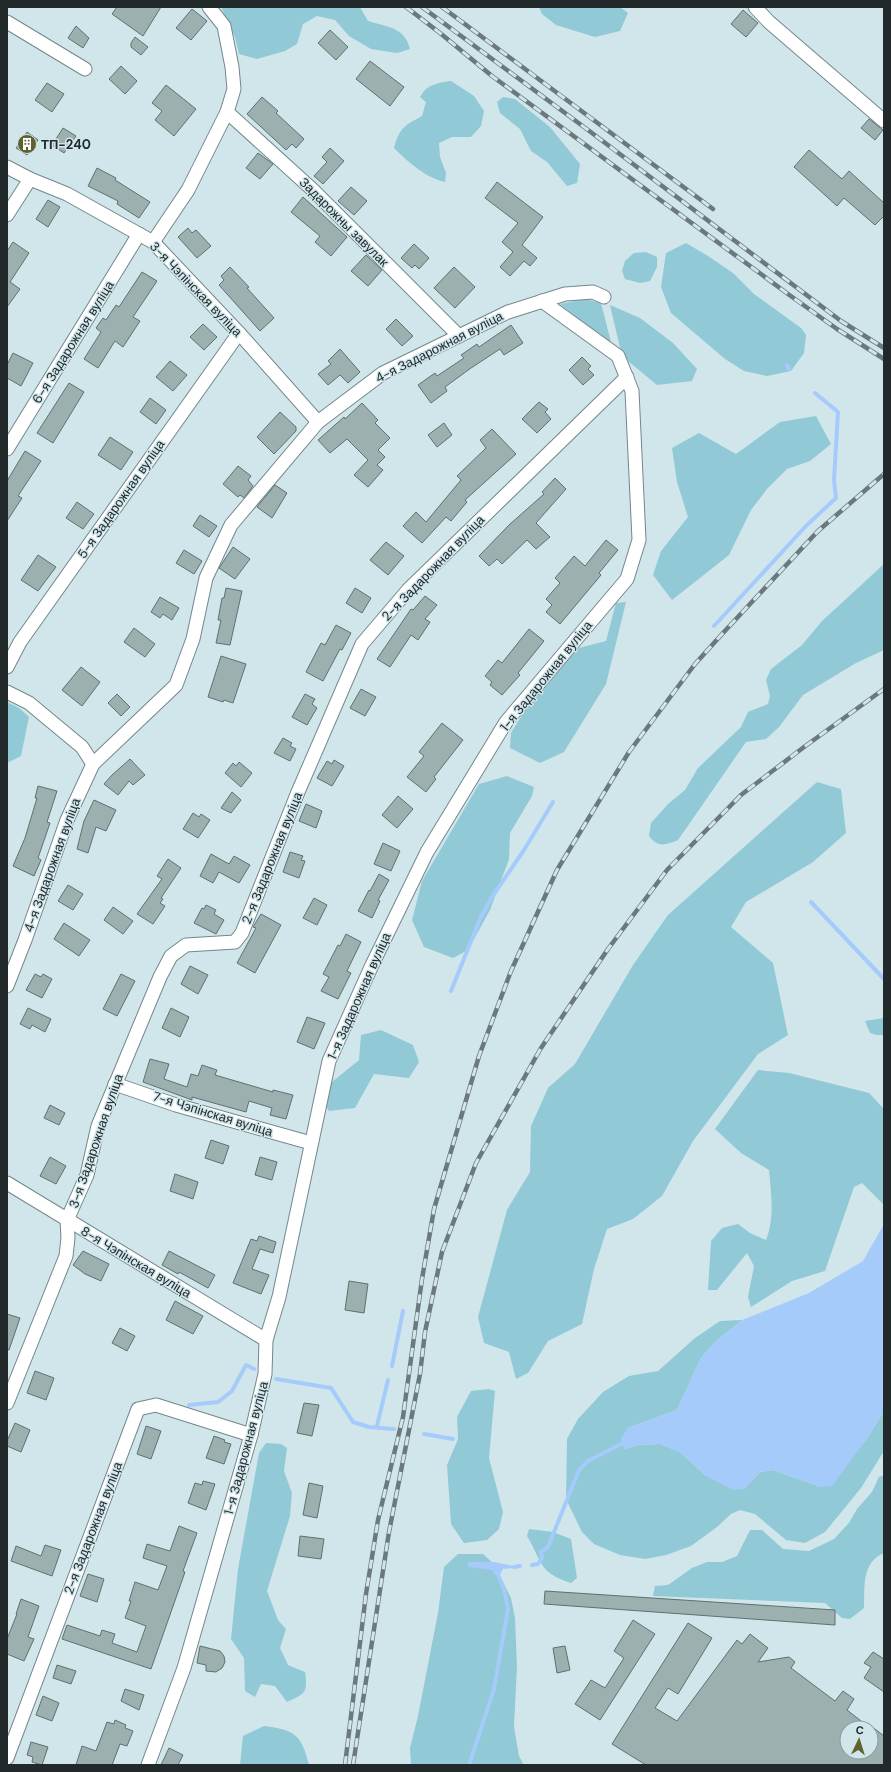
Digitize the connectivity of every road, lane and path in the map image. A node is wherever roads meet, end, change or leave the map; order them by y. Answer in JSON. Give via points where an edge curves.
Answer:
{"nodes":[{"id":1,"x":210,"y":7,"type":"edge"},
{"id":2,"x":755,"y":7,"type":"edge"},
{"id":3,"x":7,"y":22,"type":"edge"},
{"id":4,"x":84,"y":69,"type":"dead end"},
{"id":5,"x":227,"y":112,"type":"junction"},
{"id":6,"x":884,"y":120,"type":"edge"},
{"id":7,"x":7,"y":168,"type":"edge"},
{"id":8,"x":30,"y":179,"type":"junction"},
{"id":9,"x":7,"y":215,"type":"edge"},
{"id":10,"x":139,"y":234,"type":"junction"},
{"id":11,"x":153,"y":242,"type":"junction"},
{"id":12,"x":604,"y":296,"type":"dead end"},
{"id":13,"x":542,"y":301,"type":"junction"},
{"id":14,"x":239,"y":333,"type":"junction"},
{"id":15,"x":458,"y":336,"type":"junction"},
{"id":16,"x":627,"y":377,"type":"junction"},
{"id":17,"x":318,"y":422,"type":"junction"},
{"id":18,"x":7,"y":449,"type":"edge"},
{"id":19,"x":7,"y":667,"type":"edge"},
{"id":20,"x":7,"y":692,"type":"edge"},
{"id":21,"x":93,"y":764,"type":"junction"},
{"id":22,"x":242,"y":933,"type":"joint"},
{"id":23,"x":7,"y":986,"type":"edge"},
{"id":24,"x":115,"y":1084,"type":"junction"},
{"id":25,"x":311,"y":1143,"type":"junction"},
{"id":26,"x":7,"y":1183,"type":"edge"},
{"id":27,"x":67,"y":1220,"type":"junction"},
{"id":28,"x":266,"y":1340,"type":"junction"},
{"id":29,"x":7,"y":1403,"type":"edge"},
{"id":30,"x":251,"y":1435,"type":"junction"},
{"id":31,"x":7,"y":1758,"type":"edge"},
{"id":32,"x":148,"y":1765,"type":"edge"}],
"edges":[{"from":1,"to":5,"type":"street","via":[[224,26],[232,67],[234,89]]},
{"from":2,"to":6,"type":"street","via":[[769,22]]},
{"from":3,"to":4,"type":"street"},
{"from":5,"to":11,"type":"street","via":[[188,190]]},
{"from":5,"to":15,"type":"street","name":"Задарожны завулак","via":[[313,190]]},
{"from":7,"to":8,"type":"street","name":"3-я Чэпінская вуліца"},
{"from":8,"to":9,"type":"street"},
{"from":8,"to":10,"type":"street","name":"3-я Чэпінская вуліца","via":[[67,194]]},
{"from":10,"to":11,"type":"street","name":"3-я Чэпінская вуліца"},
{"from":10,"to":18,"type":"street","name":"6-я Задарожная вуліца"},
{"from":11,"to":14,"type":"street","name":"3-я Чэпінская вуліца"},
{"from":12,"to":13,"type":"street","name":"4-я Задарожная вуліца","via":[[593,292],[565,294]]},
{"from":13,"to":15,"type":"street","name":"4-я Задарожная вуліца","via":[[508,312]]},
{"from":13,"to":16,"type":"street","name":"1-я Задарожная вуліца","via":[[618,356]]},
{"from":14,"to":17,"type":"street","name":"3-я Чэпінская вуліца"},
{"from":14,"to":19,"type":"street","name":"5-я Задарожная вуліца","via":[[20,642]]},
{"from":15,"to":17,"type":"street","name":"4-я Задарожная вуліца","via":[[383,373]]},
{"from":16,"to":22,"type":"street","name":"2-я Задарожная вуліца","via":[[408,590],[362,644],[298,792]]},
{"from":16,"to":25,"type":"street","name":"1-я Задарожная вуліца","via":[[632,391],[639,540],[627,579],[506,722],[426,852],[329,1061]]},
{"from":17,"to":21,"type":"street","name":"4-я Задарожная вуліца","via":[[231,525],[206,578],[193,639],[176,685]]},
{"from":20,"to":21,"type":"street","via":[[29,703],[82,747]]},
{"from":21,"to":23,"type":"street","name":"4-я Задарожная вуліца","via":[[67,820]]},
{"from":22,"to":24,"type":"street","name":"3-я Задарожная вуліца","via":[[235,942],[186,945],[171,956]]},
{"from":24,"to":25,"type":"street","name":"7-я Чэпінская вуліца","via":[[176,1105]]},
{"from":24,"to":27,"type":"street","name":"3-я Задарожная вуліца","via":[[98,1126],[87,1175]]},
{"from":25,"to":28,"type":"street","name":"1-я Задарожная вуліца","via":[[279,1297]]},
{"from":26,"to":27,"type":"street","name":"8-я Чэпінская вуліца"},
{"from":27,"to":28,"type":"street","name":"8-я Чэпінская вуліца"},
{"from":27,"to":29,"type":"street","name":"3-я Задарожная вуліца","via":[[66,1256]]},
{"from":28,"to":30,"type":"street","name":"1-я Задарожная вуліца","via":[[265,1374]]},
{"from":30,"to":31,"type":"street","name":"2-я Задарожная вуліца","via":[[156,1405],[138,1409]]},
{"from":30,"to":32,"type":"street","name":"1-я Задарожная вуліца","via":[[184,1668]]}]}
